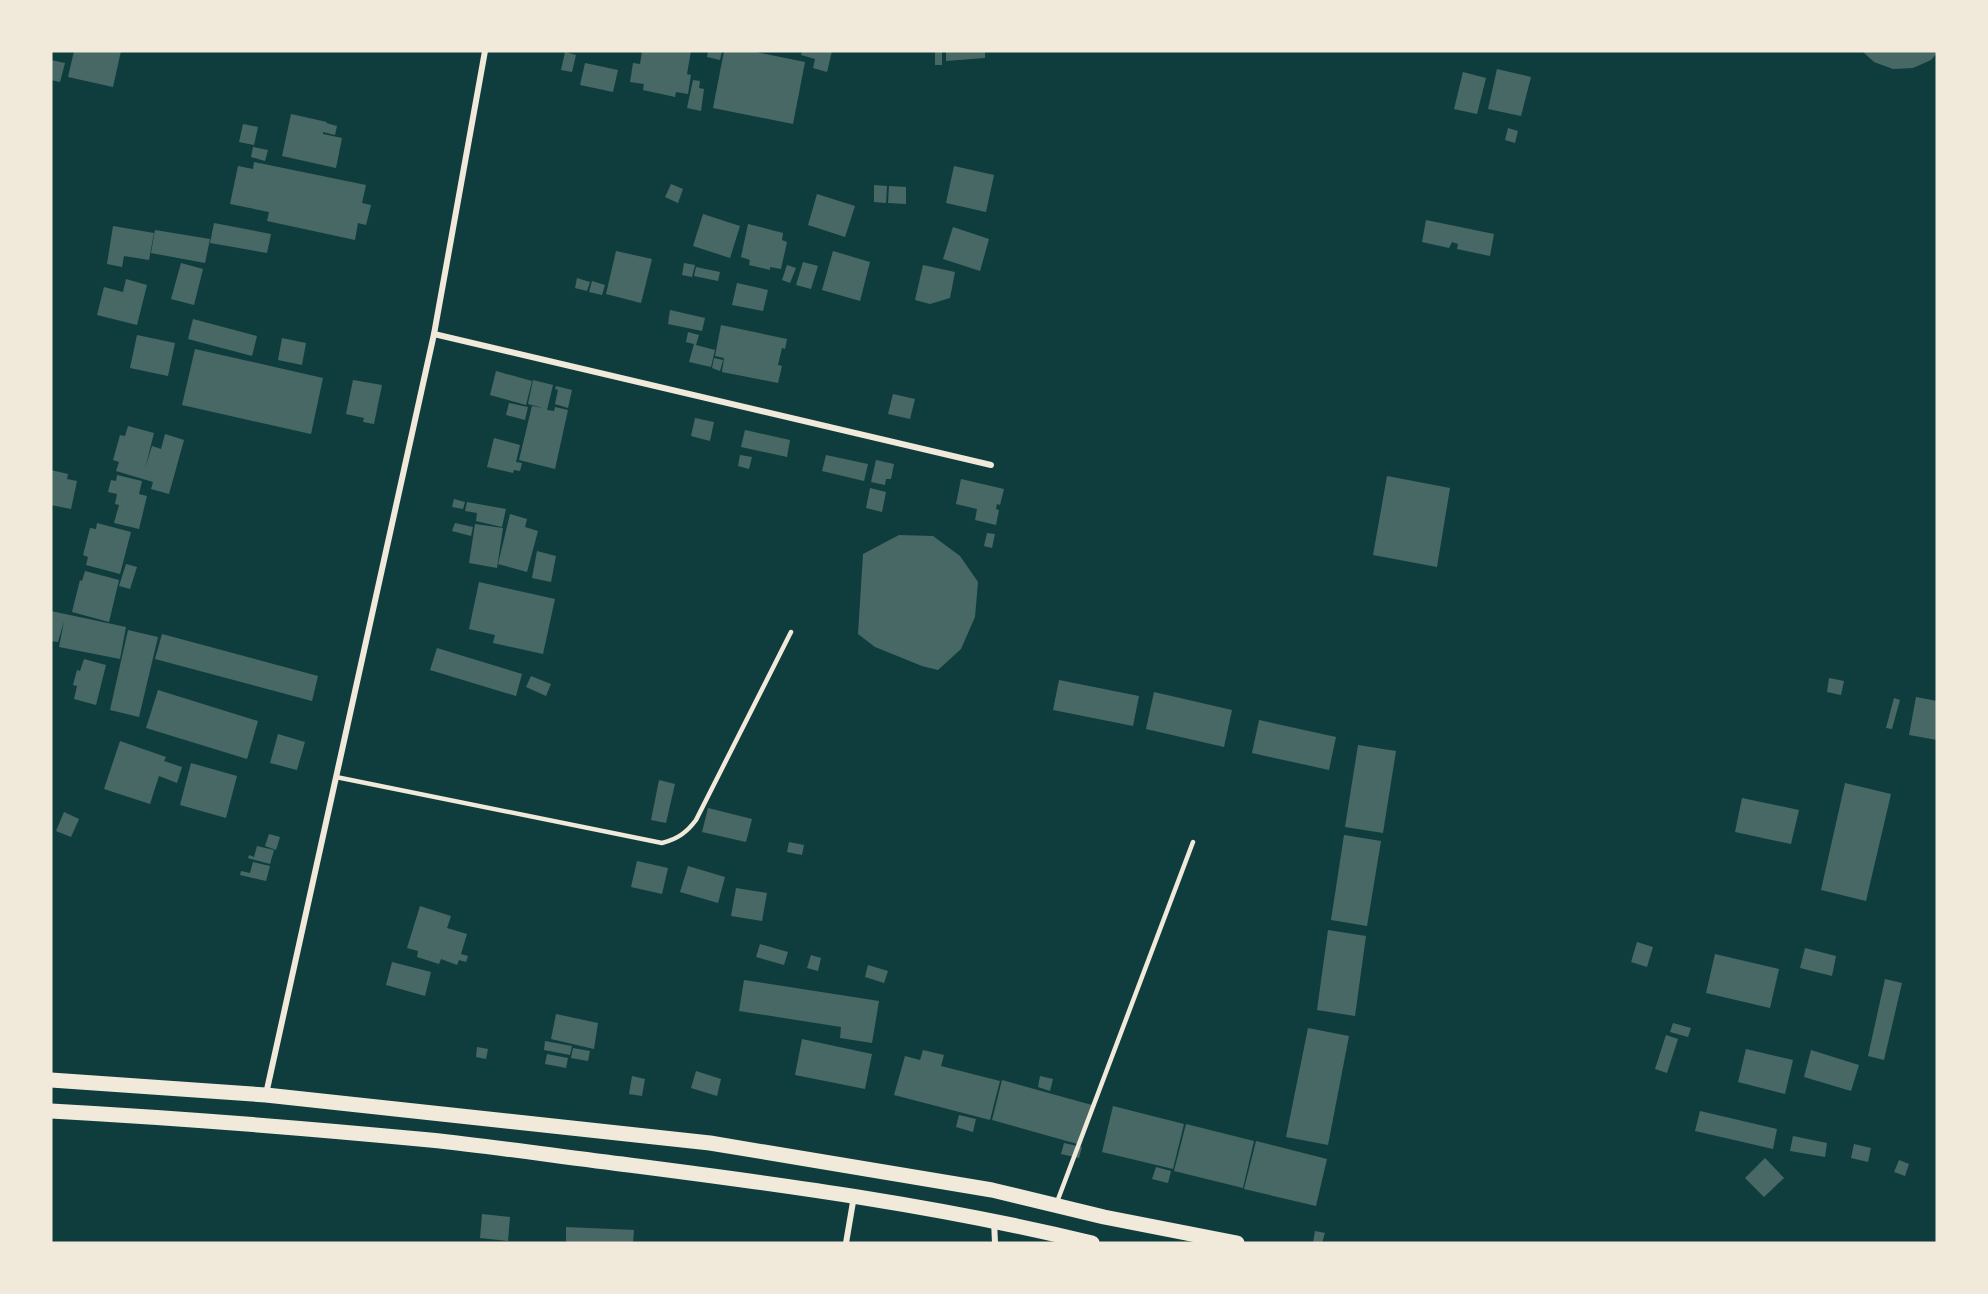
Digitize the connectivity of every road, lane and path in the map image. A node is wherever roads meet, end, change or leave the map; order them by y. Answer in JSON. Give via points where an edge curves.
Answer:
{"nodes":[{"id":1,"x":485,"y":51,"type":"edge"},
{"id":2,"x":434,"y":334,"type":"junction"},
{"id":3,"x":991,"y":465,"type":"dead end"},
{"id":4,"x":791,"y":632,"type":"dead end"},
{"id":5,"x":336,"y":777,"type":"junction"},
{"id":6,"x":1192,"y":842,"type":"dead end"},
{"id":7,"x":51,"y":1080,"type":"edge"},
{"id":8,"x":266,"y":1095,"type":"junction"},
{"id":9,"x":51,"y":1111,"type":"edge"},
{"id":10,"x":854,"y":1196,"type":"junction"},
{"id":11,"x":1056,"y":1204,"type":"junction"},
{"id":12,"x":994,"y":1221,"type":"junction"},
{"id":13,"x":1057,"y":1239,"type":"edge"},
{"id":14,"x":846,"y":1243,"type":"edge"},
{"id":15,"x":995,"y":1243,"type":"edge"},
{"id":16,"x":1092,"y":1243,"type":"edge"},
{"id":17,"x":1237,"y":1243,"type":"edge"}],
"edges":[{"from":1,"to":2,"type":"street"},
{"from":2,"to":3,"type":"street"},
{"from":2,"to":5,"type":"street"},
{"from":4,"to":5,"type":"lane","via":[[696,819],[687,832],[673,840],[662,843]]},
{"from":5,"to":8,"type":"street"},
{"from":6,"to":11,"type":"lane"},
{"from":7,"to":8,"type":"main road"},
{"from":8,"to":11,"type":"main road","via":[[710,1143]]},
{"from":9,"to":10,"type":"main road","via":[[432,1141]]},
{"from":10,"to":12,"type":"main road"},
{"from":10,"to":14,"type":"street"},
{"from":11,"to":17,"type":"main road"},
{"from":12,"to":13,"type":"main road"},
{"from":12,"to":15,"type":"street"},
{"from":13,"to":16,"type":"main road"}]}
